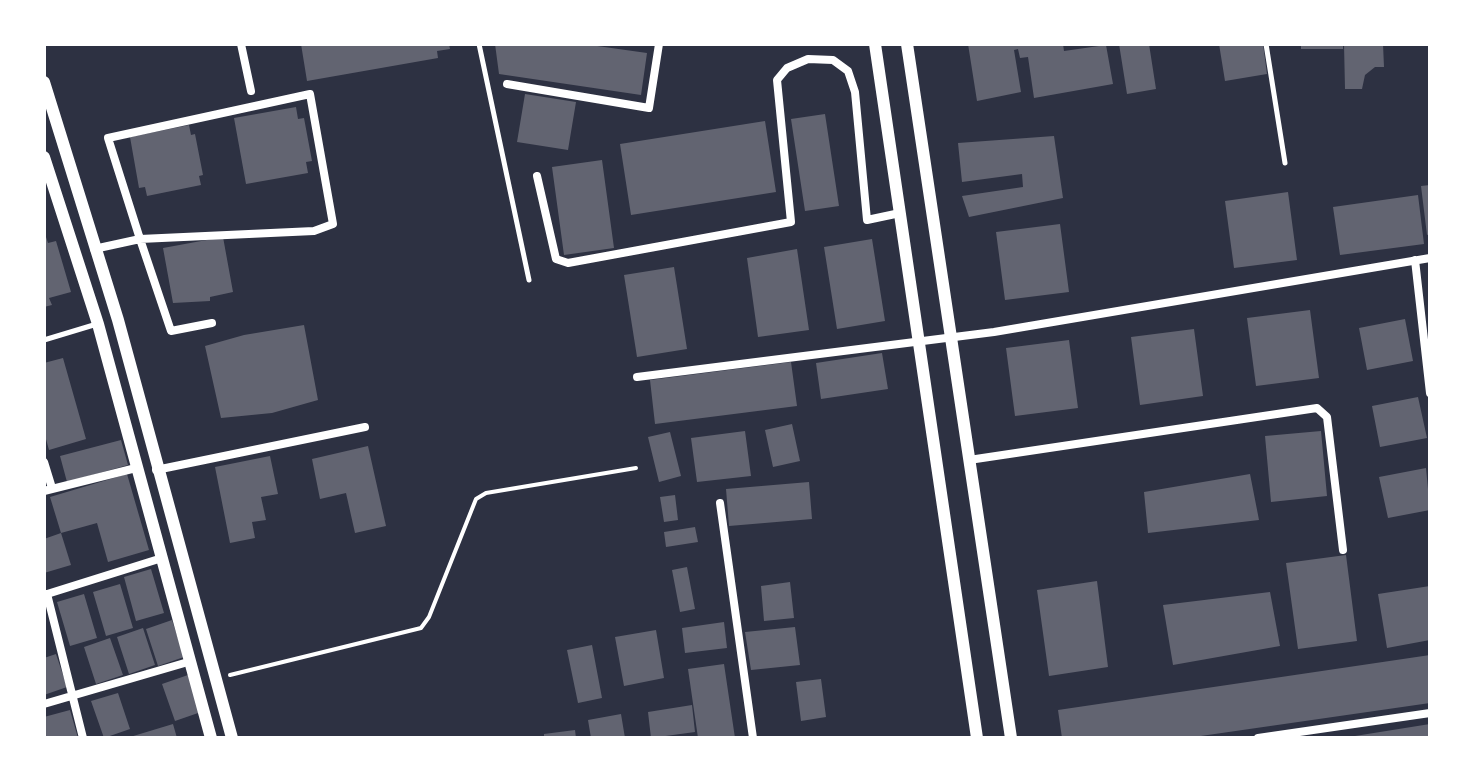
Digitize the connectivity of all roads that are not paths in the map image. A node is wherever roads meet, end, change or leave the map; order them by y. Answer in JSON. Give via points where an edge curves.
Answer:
{"nodes":[{"id":1,"x":241,"y":44,"type":"edge"},
{"id":2,"x":479,"y":44,"type":"edge"},
{"id":3,"x":659,"y":44,"type":"edge"},
{"id":4,"x":875,"y":44,"type":"edge"},
{"id":5,"x":907,"y":44,"type":"edge"},
{"id":6,"x":1266,"y":44,"type":"edge"},
{"id":7,"x":44,"y":82,"type":"edge"},
{"id":8,"x":507,"y":84,"type":"dead end"},
{"id":9,"x":251,"y":91,"type":"dead end"},
{"id":10,"x":47,"y":104,"type":"edge"},
{"id":11,"x":44,"y":157,"type":"edge"},
{"id":12,"x":1285,"y":163,"type":"dead end"},
{"id":13,"x":537,"y":176,"type":"dead end"},
{"id":14,"x":900,"y":213,"type":"junction"},
{"id":15,"x":140,"y":239,"type":"junction"},
{"id":16,"x":94,"y":249,"type":"junction"},
{"id":17,"x":1430,"y":258,"type":"edge"},
{"id":18,"x":1415,"y":260,"type":"junction"},
{"id":19,"x":529,"y":280,"type":"dead end"},
{"id":20,"x":212,"y":323,"type":"dead end"},
{"id":21,"x":98,"y":324,"type":"junction"},
{"id":22,"x":951,"y":338,"type":"junction"},
{"id":23,"x":44,"y":340,"type":"edge"},
{"id":24,"x":919,"y":343,"type":"junction"},
{"id":25,"x":637,"y":377,"type":"dead end"},
{"id":26,"x":1430,"y":393,"type":"edge"},
{"id":27,"x":365,"y":427,"type":"dead end"},
{"id":28,"x":969,"y":460,"type":"junction"},
{"id":29,"x":44,"y":462,"type":"edge"},
{"id":30,"x":136,"y":468,"type":"junction"},
{"id":31,"x":156,"y":470,"type":"junction"},
{"id":32,"x":48,"y":489,"type":"edge"},
{"id":33,"x":720,"y":503,"type":"dead end"},
{"id":34,"x":1343,"y":550,"type":"dead end"},
{"id":35,"x":162,"y":558,"type":"junction"},
{"id":36,"x":45,"y":594,"type":"edge"},
{"id":37,"x":188,"y":662,"type":"junction"},
{"id":38,"x":73,"y":696,"type":"junction"},
{"id":39,"x":44,"y":704,"type":"edge"},
{"id":40,"x":1430,"y":713,"type":"edge"},
{"id":41,"x":1273,"y":737,"type":"edge"},
{"id":42,"x":83,"y":738,"type":"edge"},
{"id":43,"x":211,"y":738,"type":"edge"},
{"id":44,"x":232,"y":738,"type":"edge"},
{"id":45,"x":753,"y":738,"type":"edge"},
{"id":46,"x":977,"y":738,"type":"edge"},
{"id":47,"x":1011,"y":738,"type":"edge"},
{"id":48,"x":1258,"y":738,"type":"edge"}],
"edges":[{"from":1,"to":9,"type":"street"},
{"from":2,"to":19,"type":"lane"},
{"from":3,"to":8,"type":"street","via":[[649,108]]},
{"from":4,"to":14,"type":"street"},
{"from":5,"to":22,"type":"street"},
{"from":6,"to":12,"type":"lane"},
{"from":7,"to":10,"type":"street"},
{"from":10,"to":16,"type":"street"},
{"from":11,"to":21,"type":"street"},
{"from":13,"to":14,"type":"street","via":[[556,259],[568,263],[791,222],[777,80],[787,68],[808,59],[833,60],[848,71],[855,92],[867,220]]},
{"from":14,"to":24,"type":"street"},
{"from":15,"to":15,"type":"street","via":[[108,138],[310,94],[333,224],[314,231]]},
{"from":15,"to":16,"type":"street"},
{"from":15,"to":20,"type":"street","via":[[171,331]]},
{"from":16,"to":31,"type":"street"},
{"from":17,"to":18,"type":"street"},
{"from":18,"to":22,"type":"street"},
{"from":18,"to":26,"type":"street"},
{"from":21,"to":23,"type":"lane"},
{"from":21,"to":30,"type":"street"},
{"from":22,"to":24,"type":"street"},
{"from":22,"to":28,"type":"street"},
{"from":24,"to":25,"type":"street"},
{"from":24,"to":46,"type":"street"},
{"from":27,"to":31,"type":"street"},
{"from":28,"to":34,"type":"street","via":[[1317,408],[1327,417]]},
{"from":28,"to":47,"type":"street"},
{"from":29,"to":32,"type":"street"},
{"from":30,"to":32,"type":"street"},
{"from":30,"to":35,"type":"street"},
{"from":31,"to":44,"type":"street"},
{"from":33,"to":45,"type":"street"},
{"from":35,"to":36,"type":"street"},
{"from":35,"to":37,"type":"street"},
{"from":36,"to":38,"type":"street"},
{"from":37,"to":38,"type":"street"},
{"from":37,"to":43,"type":"street"},
{"from":38,"to":39,"type":"street"},
{"from":38,"to":42,"type":"street"},
{"from":40,"to":41,"type":"street"},
{"from":41,"to":48,"type":"street"}]}
